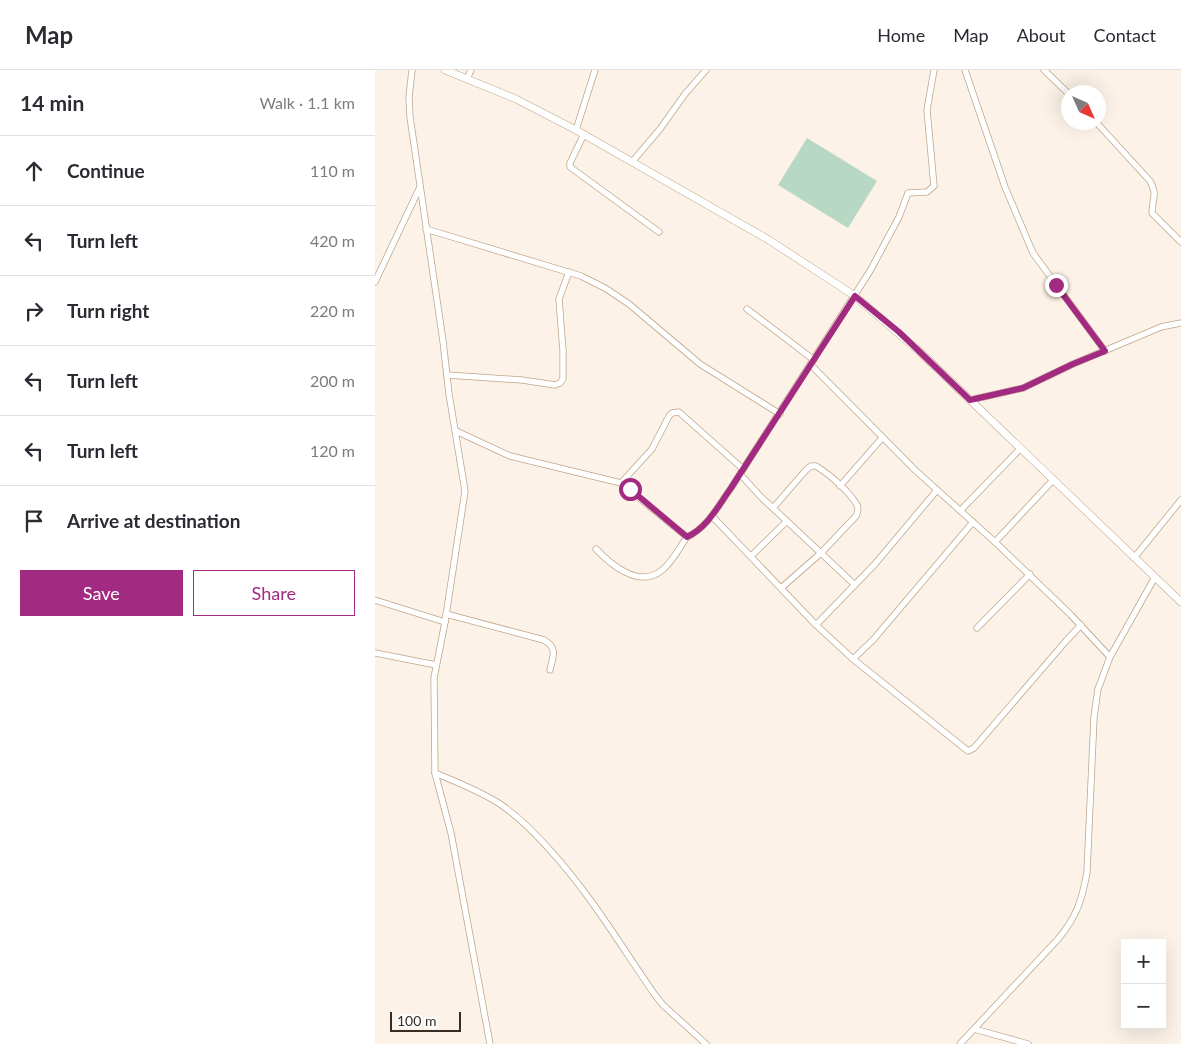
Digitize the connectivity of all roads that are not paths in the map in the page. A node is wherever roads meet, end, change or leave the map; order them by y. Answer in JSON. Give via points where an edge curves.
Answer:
{"nodes":[{"id":1,"x":413,"y":70,"type":"edge"},
{"id":2,"x":445,"y":70,"type":"edge"},
{"id":3,"x":471,"y":70,"type":"edge"},
{"id":4,"x":595,"y":70,"type":"edge"},
{"id":5,"x":706,"y":70,"type":"edge"},
{"id":6,"x":934,"y":70,"type":"edge"},
{"id":7,"x":965,"y":70,"type":"edge"},
{"id":8,"x":1045,"y":70,"type":"edge"},
{"id":9,"x":467,"y":79,"type":"junction"},
{"id":10,"x":1061,"y":86,"type":"edge"},
{"id":11,"x":576,"y":130,"type":"junction"},
{"id":12,"x":1103,"y":130,"type":"edge"},
{"id":13,"x":584,"y":134,"type":"junction"},
{"id":14,"x":632,"y":162,"type":"junction"},
{"id":15,"x":420,"y":187,"type":"junction"},
{"id":16,"x":426,"y":229,"type":"junction"},
{"id":17,"x":659,"y":232,"type":"dead end"},
{"id":18,"x":1181,"y":242,"type":"edge"},
{"id":19,"x":569,"y":272,"type":"junction"},
{"id":20,"x":375,"y":282,"type":"edge"},
{"id":21,"x":855,"y":296,"type":"junction"},
{"id":22,"x":747,"y":309,"type":"dead end"},
{"id":23,"x":1181,"y":323,"type":"edge"},
{"id":24,"x":1105,"y":351,"type":"junction"},
{"id":25,"x":812,"y":362,"type":"junction"},
{"id":26,"x":447,"y":375,"type":"junction"},
{"id":27,"x":970,"y":400,"type":"junction"},
{"id":28,"x":780,"y":414,"type":"junction"},
{"id":29,"x":456,"y":431,"type":"junction"},
{"id":30,"x":882,"y":438,"type":"junction"},
{"id":31,"x":1020,"y":449,"type":"junction"},
{"id":32,"x":742,"y":472,"type":"junction"},
{"id":33,"x":1053,"y":480,"type":"junction"},
{"id":34,"x":621,"y":484,"type":"junction"},
{"id":35,"x":840,"y":486,"type":"junction"},
{"id":36,"x":937,"y":490,"type":"junction"},
{"id":37,"x":1181,"y":500,"type":"edge"},
{"id":38,"x":773,"y":508,"type":"junction"},
{"id":39,"x":961,"y":510,"type":"junction"},
{"id":40,"x":712,"y":516,"type":"junction"},
{"id":41,"x":787,"y":521,"type":"junction"},
{"id":42,"x":973,"y":522,"type":"junction"},
{"id":43,"x":687,"y":537,"type":"junction"},
{"id":44,"x":995,"y":542,"type":"junction"},
{"id":45,"x":596,"y":550,"type":"dead end"},
{"id":46,"x":821,"y":553,"type":"junction"},
{"id":47,"x":751,"y":556,"type":"junction"},
{"id":48,"x":1134,"y":558,"type":"junction"},
{"id":49,"x":1030,"y":574,"type":"junction"},
{"id":50,"x":1155,"y":577,"type":"junction"},
{"id":51,"x":855,"y":585,"type":"junction"},
{"id":52,"x":781,"y":588,"type":"junction"},
{"id":53,"x":375,"y":600,"type":"edge"},
{"id":54,"x":1181,"y":602,"type":"edge"},
{"id":55,"x":446,"y":614,"type":"junction"},
{"id":56,"x":445,"y":622,"type":"junction"},
{"id":57,"x":816,"y":625,"type":"junction"},
{"id":58,"x":1081,"y":625,"type":"junction"},
{"id":59,"x":977,"y":628,"type":"dead end"},
{"id":60,"x":375,"y":653,"type":"edge"},
{"id":61,"x":1110,"y":658,"type":"junction"},
{"id":62,"x":853,"y":659,"type":"junction"},
{"id":63,"x":437,"y":665,"type":"junction"},
{"id":64,"x":550,"y":670,"type":"dead end"},
{"id":65,"x":435,"y":773,"type":"junction"},
{"id":66,"x":974,"y":1029,"type":"junction"},
{"id":67,"x":489,"y":1044,"type":"edge"},
{"id":68,"x":706,"y":1044,"type":"edge"},
{"id":69,"x":960,"y":1044,"type":"edge"},
{"id":70,"x":1028,"y":1044,"type":"edge"}],
"edges":[{"from":1,"to":15,"type":"street","via":[[409,117]]},
{"from":2,"to":9,"type":"main road"},
{"from":3,"to":9,"type":"street"},
{"from":4,"to":11,"type":"street"},
{"from":5,"to":14,"type":"street"},
{"from":6,"to":21,"type":"street","via":[[927,110],[934,186],[927,192],[908,192],[891,232]]},
{"from":7,"to":24,"type":"street","via":[[1005,187],[1033,253]]},
{"from":8,"to":10,"type":"street"},
{"from":9,"to":11,"type":"main road"},
{"from":11,"to":13,"type":"main road"},
{"from":12,"to":18,"type":"street","via":[[1150,181],[1155,190],[1152,213]]},
{"from":13,"to":14,"type":"main road"},
{"from":13,"to":17,"type":"street","via":[[570,167]]},
{"from":14,"to":21,"type":"main road","via":[[795,256]]},
{"from":15,"to":16,"type":"street"},
{"from":15,"to":20,"type":"street"},
{"from":16,"to":19,"type":"street"},
{"from":16,"to":26,"type":"street"},
{"from":19,"to":26,"type":"street","via":[[559,298],[563,351],[563,379],[560,383]]},
{"from":19,"to":28,"type":"street","via":[[605,288],[629,304],[700,364]]},
{"from":21,"to":25,"type":"street"},
{"from":21,"to":27,"type":"main road","via":[[899,332]]},
{"from":22,"to":25,"type":"street"},
{"from":23,"to":24,"type":"street","via":[[1161,327]]},
{"from":24,"to":27,"type":"street","via":[[1023,388]]},
{"from":25,"to":28,"type":"street"},
{"from":25,"to":30,"type":"street"},
{"from":26,"to":29,"type":"street"},
{"from":27,"to":31,"type":"main road"},
{"from":28,"to":32,"type":"street"},
{"from":29,"to":34,"type":"street","via":[[510,456]]},
{"from":29,"to":55,"type":"street","via":[[465,491]]},
{"from":30,"to":35,"type":"street"},
{"from":30,"to":36,"type":"street"},
{"from":31,"to":33,"type":"main road"},
{"from":31,"to":39,"type":"street"},
{"from":32,"to":34,"type":"street","via":[[676,412],[669,416],[652,449]]},
{"from":32,"to":38,"type":"street"},
{"from":32,"to":40,"type":"street"},
{"from":33,"to":44,"type":"street"},
{"from":33,"to":48,"type":"main road"},
{"from":34,"to":43,"type":"street"},
{"from":35,"to":38,"type":"street","via":[[816,466],[811,466]]},
{"from":35,"to":46,"type":"street","via":[[859,511]]},
{"from":36,"to":39,"type":"street"},
{"from":36,"to":51,"type":"street"},
{"from":37,"to":48,"type":"street"},
{"from":38,"to":41,"type":"street"},
{"from":39,"to":42,"type":"street"},
{"from":40,"to":43,"type":"street"},
{"from":40,"to":47,"type":"street"},
{"from":41,"to":46,"type":"street"},
{"from":41,"to":47,"type":"street"},
{"from":42,"to":44,"type":"street"},
{"from":42,"to":62,"type":"street","via":[[873,640]]},
{"from":43,"to":45,"type":"street","via":[[662,571],[655,575],[633,576],[622,572]]},
{"from":44,"to":49,"type":"street"},
{"from":46,"to":51,"type":"street"},
{"from":46,"to":52,"type":"street"},
{"from":47,"to":52,"type":"street"},
{"from":48,"to":50,"type":"main road"},
{"from":49,"to":58,"type":"street"},
{"from":49,"to":59,"type":"street"},
{"from":50,"to":54,"type":"main road"},
{"from":50,"to":61,"type":"street"},
{"from":51,"to":57,"type":"street"},
{"from":52,"to":57,"type":"street"},
{"from":53,"to":56,"type":"street"},
{"from":55,"to":56,"type":"street"},
{"from":55,"to":64,"type":"street","via":[[544,640],[554,651]]},
{"from":56,"to":63,"type":"street"},
{"from":57,"to":62,"type":"street"},
{"from":58,"to":61,"type":"street"},
{"from":58,"to":62,"type":"street","via":[[968,751]]},
{"from":60,"to":63,"type":"street"},
{"from":61,"to":66,"type":"street","via":[[1096,702],[1087,872],[1077,911],[1071,924],[1053,945]]},
{"from":63,"to":65,"type":"street","via":[[434,678]]},
{"from":65,"to":67,"type":"street","via":[[451,833]]},
{"from":65,"to":68,"type":"street","via":[[473,788],[501,804],[530,828],[568,870],[605,919],[659,1000]]},
{"from":66,"to":69,"type":"street"},
{"from":66,"to":70,"type":"street"}]}
